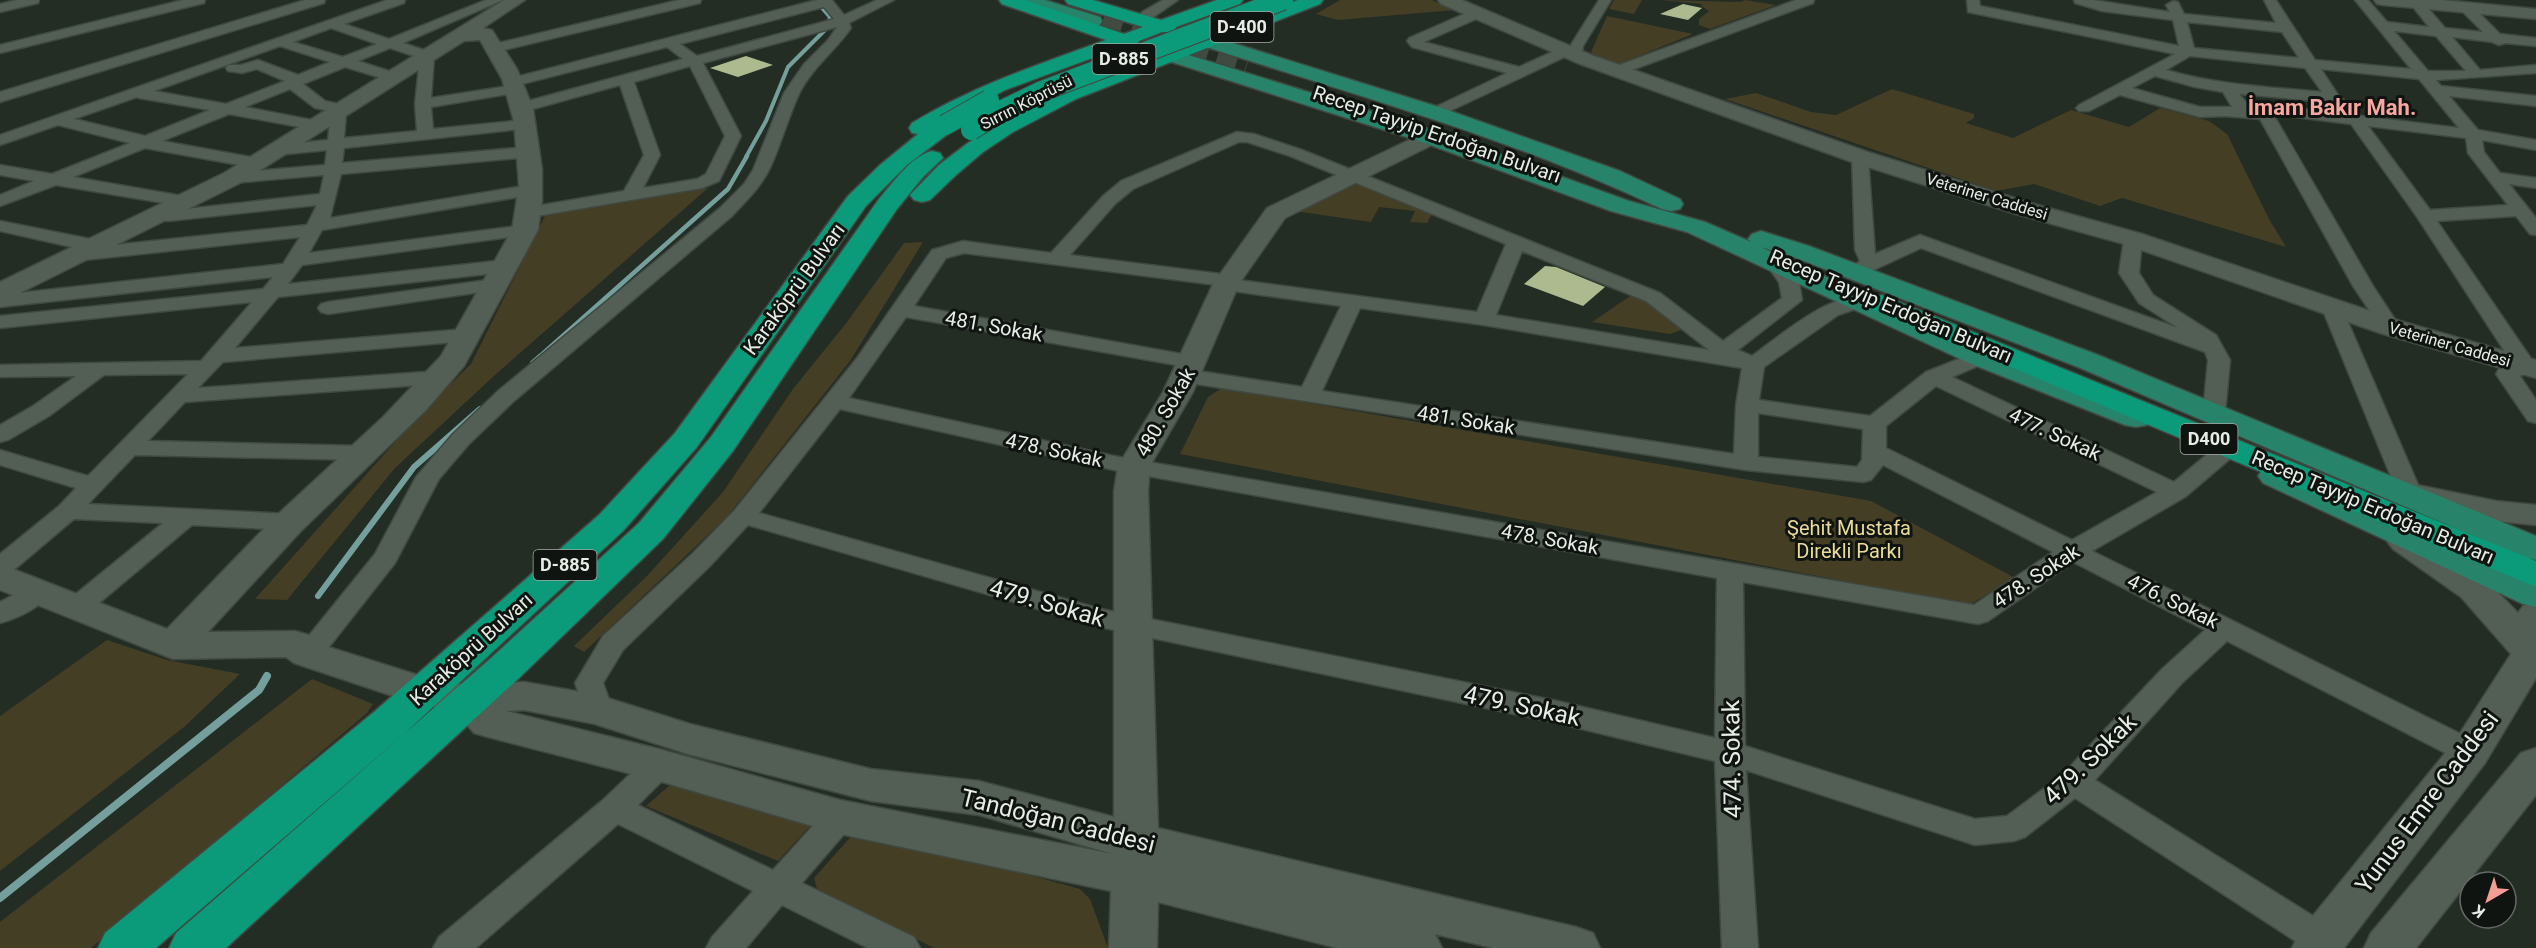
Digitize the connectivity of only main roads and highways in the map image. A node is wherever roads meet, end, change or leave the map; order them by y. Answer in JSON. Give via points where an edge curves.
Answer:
{"nodes":[{"id":1,"x":516,"y":0,"type":"edge"},
{"id":2,"x":1008,"y":0,"type":"edge"},
{"id":3,"x":1027,"y":0,"type":"edge"},
{"id":4,"x":1050,"y":0,"type":"edge"},
{"id":5,"x":1074,"y":0,"type":"edge"},
{"id":6,"x":1234,"y":0,"type":"edge"},
{"id":7,"x":1251,"y":0,"type":"edge"},
{"id":8,"x":1284,"y":0,"type":"edge"},
{"id":9,"x":1314,"y":0,"type":"edge"},
{"id":10,"x":1447,"y":0,"type":"edge"},
{"id":11,"x":2383,"y":0,"type":"edge"},
{"id":12,"x":2435,"y":0,"type":"edge"},
{"id":13,"x":2536,"y":9,"type":"edge"},
{"id":14,"x":2536,"y":14,"type":"edge"},
{"id":15,"x":1261,"y":20,"type":"junction"},
{"id":16,"x":1098,"y":21,"type":"junction"},
{"id":17,"x":1154,"y":21,"type":"junction"},
{"id":18,"x":1124,"y":40,"type":"junction"},
{"id":19,"x":1207,"y":40,"type":"junction"},
{"id":20,"x":1169,"y":55,"type":"junction"},
{"id":21,"x":1066,"y":59,"type":"junction"},
{"id":22,"x":1238,"y":65,"type":"junction"},
{"id":23,"x":1105,"y":78,"type":"junction"},
{"id":24,"x":501,"y":91,"type":"junction"},
{"id":25,"x":1432,"y":125,"type":"junction"},
{"id":26,"x":958,"y":128,"type":"junction"},
{"id":27,"x":1701,"y":224,"type":"junction"},
{"id":28,"x":0,"y":292,"type":"edge"},
{"id":29,"x":1880,"y":301,"type":"junction"},
{"id":30,"x":2530,"y":367,"type":"edge"},
{"id":31,"x":760,"y":390,"type":"junction"},
{"id":32,"x":686,"y":440,"type":"junction"},
{"id":33,"x":2400,"y":491,"type":"junction"},
{"id":34,"x":2536,"y":515,"type":"edge"},
{"id":35,"x":2386,"y":528,"type":"junction"},
{"id":36,"x":2536,"y":549,"type":"edge"},
{"id":37,"x":2536,"y":560,"type":"edge"},
{"id":38,"x":2536,"y":575,"type":"edge"},
{"id":39,"x":0,"y":576,"type":"edge"},
{"id":40,"x":2536,"y":595,"type":"edge"},
{"id":41,"x":2534,"y":634,"type":"edge"},
{"id":42,"x":173,"y":646,"type":"junction"},
{"id":43,"x":422,"y":691,"type":"junction"},
{"id":44,"x":468,"y":699,"type":"junction"},
{"id":45,"x":2536,"y":764,"type":"edge"},
{"id":46,"x":1135,"y":859,"type":"junction"},
{"id":47,"x":2319,"y":944,"type":"edge"},
{"id":48,"x":122,"y":948,"type":"edge"},
{"id":49,"x":193,"y":948,"type":"edge"},
{"id":50,"x":1133,"y":948,"type":"edge"},
{"id":51,"x":1418,"y":948,"type":"edge"},
{"id":52,"x":1575,"y":948,"type":"edge"},
{"id":53,"x":2388,"y":948,"type":"edge"}],
"edges":[{"from":1,"to":24,"type":"main road"},
{"from":2,"to":16,"type":"highway"},
{"from":3,"to":16,"type":"main road"},
{"from":4,"to":16,"type":"main road"},
{"from":5,"to":16,"type":"highway"},
{"from":6,"to":17,"type":"highway","number":"D-400"},
{"from":7,"to":26,"type":"highway","name":"Sırrın Köprüsü","number":"D-885","bridge":true,"via":[[1021,84]]},
{"from":8,"to":26,"type":"highway","name":"Sırrın Köprüsü","number":"D-885","bridge":true,"via":[[1053,86]]},
{"from":9,"to":15,"type":"highway","number":"D-400"},
{"from":10,"to":30,"type":"main road","name":"Veteriner Caddesi","via":[[1616,71],[1860,157],[2133,239],[2390,327]]},
{"from":11,"to":14,"type":"main road"},
{"from":12,"to":13,"type":"main road"},
{"from":15,"to":19,"type":"highway","number":"D-400"},
{"from":15,"to":22,"type":"main road","via":[[1245,30]]},
{"from":16,"to":17,"type":"highway"},
{"from":16,"to":18,"type":"highway"},
{"from":16,"to":21,"type":"highway","via":[[1083,49]]},
{"from":17,"to":18,"type":"highway"},
{"from":17,"to":19,"type":"highway"},
{"from":18,"to":20,"type":"highway"},
{"from":18,"to":21,"type":"highway"},
{"from":19,"to":20,"type":"highway","number":"D-400"},
{"from":19,"to":22,"type":"main road"},
{"from":20,"to":22,"type":"main road"},
{"from":20,"to":23,"type":"highway"},
{"from":21,"to":32,"type":"highway","via":[[958,105],[869,166],[752,310],[694,397]]},
{"from":22,"to":23,"type":"main road"},
{"from":22,"to":25,"type":"main road"},
{"from":22,"to":25,"type":"main road"},
{"from":22,"to":27,"type":"main road","name":"Recep Tayyip Erdoğan Bulvarı"},
{"from":23,"to":31,"type":"highway","via":[[1050,102],[1006,128],[938,177],[903,216],[813,342]]},
{"from":24,"to":28,"type":"main road","via":[[425,55],[232,178]]},
{"from":24,"to":42,"type":"main road","via":[[500,276],[454,360],[290,522]]},
{"from":25,"to":27,"type":"main road","via":[[1620,206]]},
{"from":25,"to":46,"type":"main road","name":"480. Sokak","via":[[1351,175],[1276,213],[1227,283],[1179,393],[1134,466],[1131,491]]},
{"from":26,"to":31,"type":"highway","name":"Karaköprü Bulvarı","number":"D-885","via":[[888,204]]},
{"from":26,"to":32,"type":"highway","name":"Karaköprü Bulvarı","number":"D-885","via":[[910,150],[876,179]]},
{"from":27,"to":29,"type":"main road","name":"Recep Tayyip Erdoğan Bulvarı"},
{"from":27,"to":29,"type":"main road","via":[[1778,267]]},
{"from":27,"to":33,"type":"main road","via":[[1862,267]]},
{"from":29,"to":35,"type":"main road","via":[[1979,357],[2224,452]]},
{"from":29,"to":37,"type":"highway","name":"Recep Tayyip Erdoğan Bulvarı","number":"D400"},
{"from":29,"to":38,"type":"highway","name":"Recep Tayyip Erdoğan Bulvarı","number":"D400"},
{"from":31,"to":44,"type":"highway","name":"Karaköprü Bulvarı","number":"D-885","via":[[651,531]]},
{"from":32,"to":43,"type":"highway","name":"Karaköprü Bulvarı","number":"D-885","via":[[611,523]]},
{"from":33,"to":34,"type":"main road","via":[[2445,502]]},
{"from":33,"to":36,"type":"main road"},
{"from":35,"to":40,"type":"main road"},
{"from":35,"to":41,"type":"main road"},
{"from":39,"to":42,"type":"main road"},
{"from":41,"to":47,"type":"main road","name":"Yunus Emre Caddesi","via":[[2470,752]]},
{"from":42,"to":43,"type":"main road","name":"Tandoğan Caddesi","via":[[295,644],[308,654]]},
{"from":43,"to":44,"type":"main road","name":"Tandoğan Caddesi"},
{"from":43,"to":48,"type":"highway","name":"Karaköprü Bulvarı","number":"D-885"},
{"from":44,"to":46,"type":"main road","name":"Tandoğan Caddesi","via":[[524,696],[598,710],[688,739],[871,785],[979,798]]},
{"from":44,"to":46,"type":"main road","name":"Tandoğan Caddesi","via":[[489,722],[840,817]]},
{"from":44,"to":49,"type":"highway","name":"Karaköprü Bulvarı","number":"D-885"},
{"from":45,"to":53,"type":"main road"},
{"from":46,"to":50,"type":"main road","name":"480. Sokak"},
{"from":46,"to":51,"type":"main road","name":"Tandoğan Caddesi"},
{"from":46,"to":52,"type":"main road","name":"Tandoğan Caddesi"}]}
